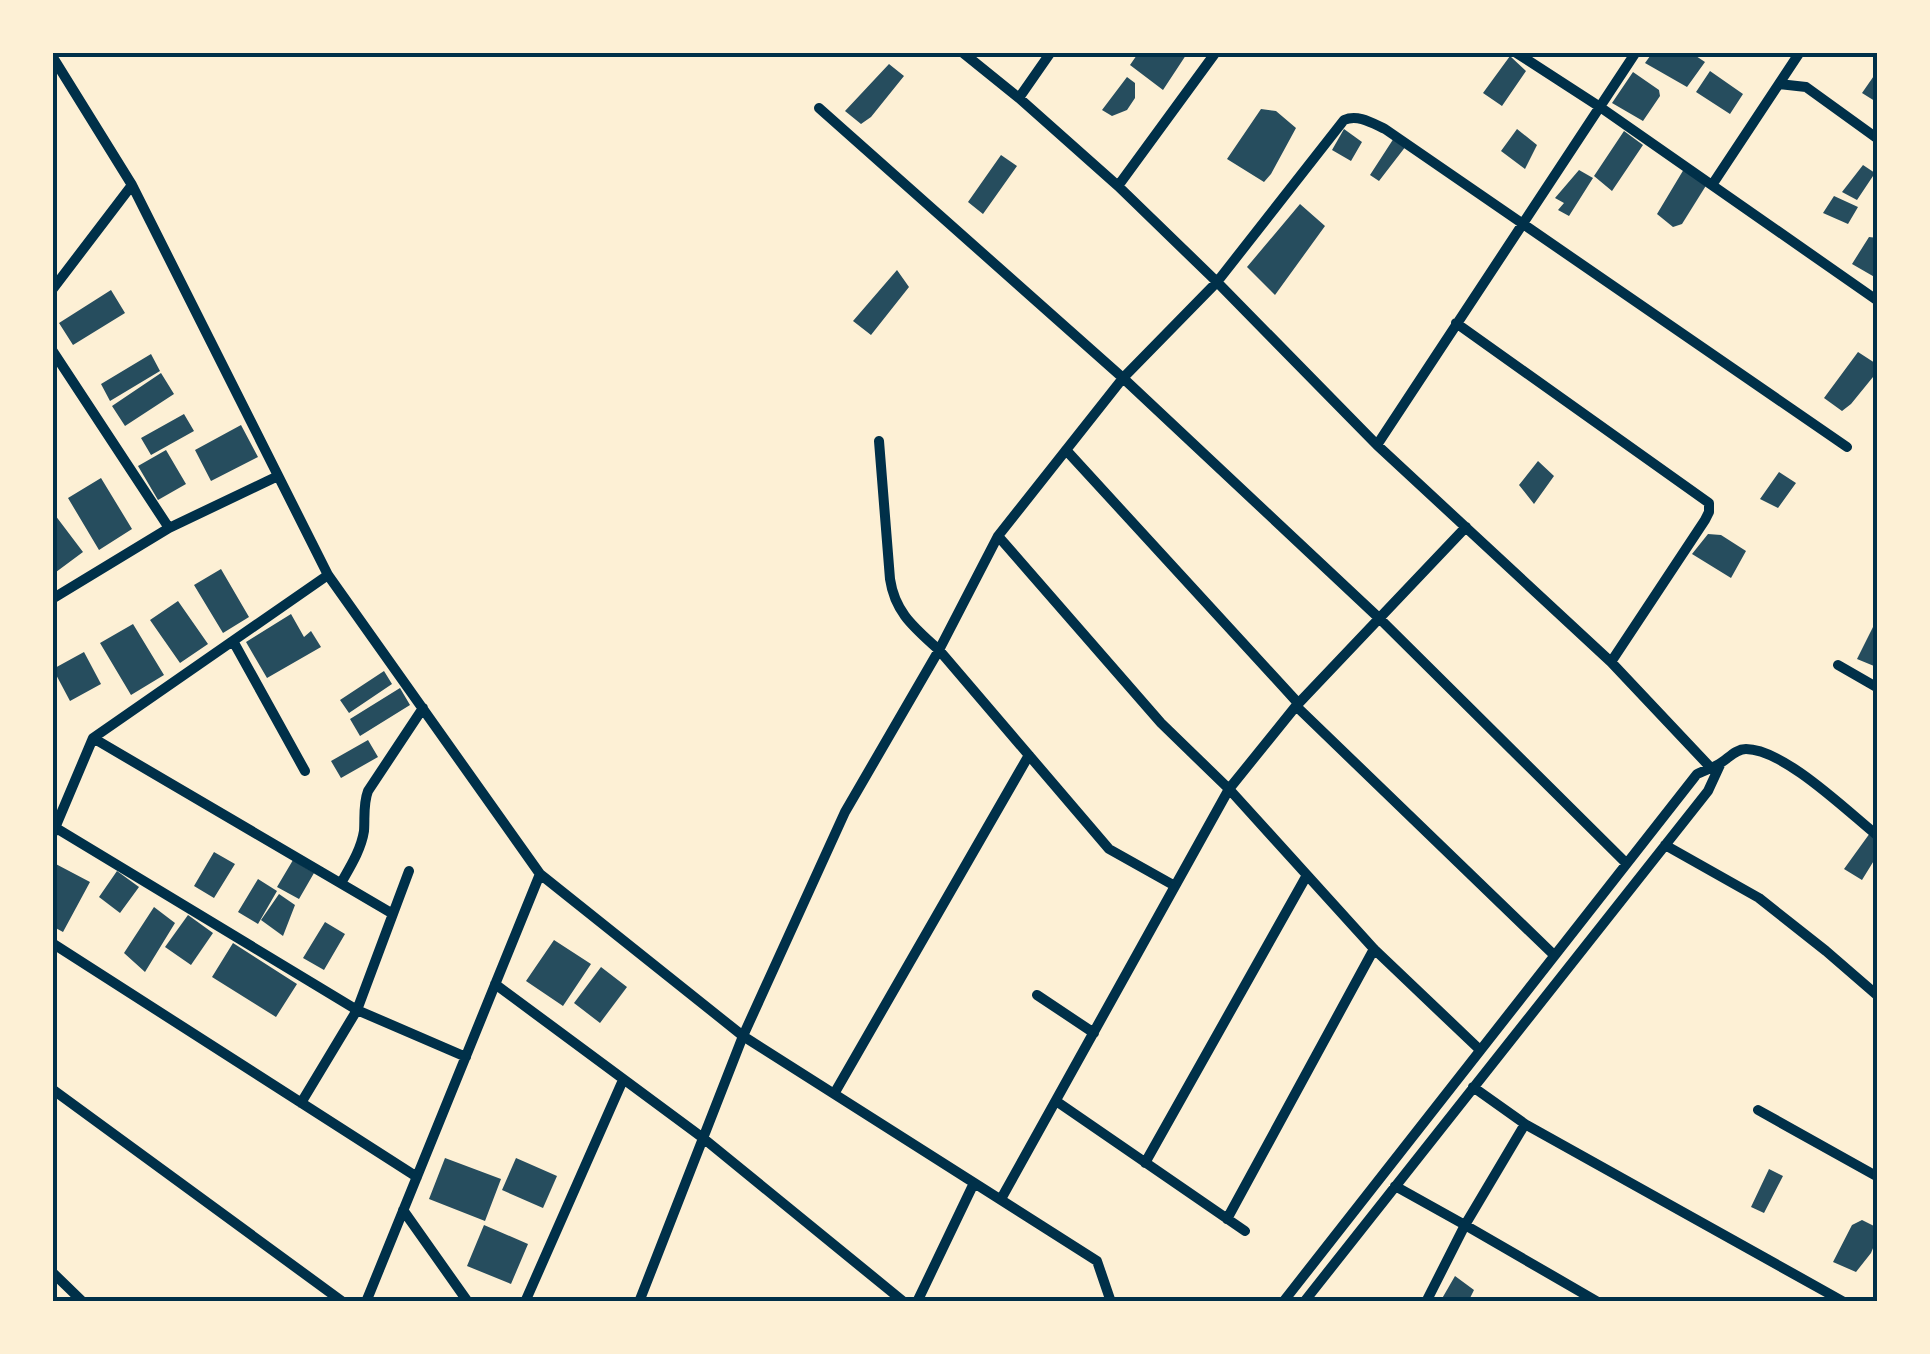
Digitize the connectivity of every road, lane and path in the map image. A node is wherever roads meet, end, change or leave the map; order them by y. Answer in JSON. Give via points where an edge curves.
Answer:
{"nodes":[{"id":1,"x":962,"y":52,"type":"edge"},
{"id":2,"x":1051,"y":52,"type":"edge"},
{"id":3,"x":1216,"y":52,"type":"edge"},
{"id":4,"x":1515,"y":52,"type":"edge"},
{"id":5,"x":1636,"y":52,"type":"edge"},
{"id":6,"x":1800,"y":52,"type":"edge"},
{"id":7,"x":52,"y":56,"type":"edge"},
{"id":8,"x":1779,"y":84,"type":"junction"},
{"id":9,"x":1018,"y":98,"type":"junction"},
{"id":10,"x":1600,"y":107,"type":"junction"},
{"id":11,"x":819,"y":108,"type":"dead end"},
{"id":12,"x":1878,"y":139,"type":"edge"},
{"id":13,"x":132,"y":185,"type":"junction"},
{"id":14,"x":1712,"y":185,"type":"junction"},
{"id":15,"x":1118,"y":186,"type":"junction"},
{"id":16,"x":1523,"y":224,"type":"junction"},
{"id":17,"x":1217,"y":282,"type":"junction"},
{"id":18,"x":52,"y":290,"type":"edge"},
{"id":19,"x":1878,"y":301,"type":"edge"},
{"id":20,"x":1456,"y":323,"type":"junction"},
{"id":21,"x":52,"y":350,"type":"edge"},
{"id":22,"x":1123,"y":378,"type":"junction"},
{"id":23,"x":879,"y":441,"type":"dead end"},
{"id":24,"x":1377,"y":444,"type":"junction"},
{"id":25,"x":1847,"y":448,"type":"dead end"},
{"id":26,"x":1066,"y":450,"type":"junction"},
{"id":27,"x":278,"y":476,"type":"junction"},
{"id":28,"x":1466,"y":527,"type":"junction"},
{"id":29,"x":169,"y":528,"type":"junction"},
{"id":30,"x":998,"y":536,"type":"junction"},
{"id":31,"x":328,"y":576,"type":"junction"},
{"id":32,"x":52,"y":599,"type":"edge"},
{"id":33,"x":1380,"y":619,"type":"junction"},
{"id":34,"x":232,"y":641,"type":"junction"},
{"id":35,"x":939,"y":650,"type":"junction"},
{"id":36,"x":1611,"y":662,"type":"junction"},
{"id":37,"x":1838,"y":665,"type":"dead end"},
{"id":38,"x":1878,"y":688,"type":"edge"},
{"id":39,"x":1297,"y":704,"type":"junction"},
{"id":40,"x":423,"y":708,"type":"junction"},
{"id":41,"x":93,"y":738,"type":"junction"},
{"id":42,"x":1029,"y":755,"type":"junction"},
{"id":43,"x":1716,"y":766,"type":"junction"},
{"id":44,"x":305,"y":771,"type":"dead end"},
{"id":45,"x":1229,"y":789,"type":"junction"},
{"id":46,"x":54,"y":832,"type":"edge"},
{"id":47,"x":1878,"y":836,"type":"edge"},
{"id":48,"x":1665,"y":845,"type":"junction"},
{"id":49,"x":1626,"y":863,"type":"junction"},
{"id":50,"x":409,"y":871,"type":"dead end"},
{"id":51,"x":540,"y":874,"type":"junction"},
{"id":52,"x":1307,"y":875,"type":"junction"},
{"id":53,"x":341,"y":883,"type":"junction"},
{"id":54,"x":1175,"y":886,"type":"junction"},
{"id":55,"x":393,"y":914,"type":"junction"},
{"id":56,"x":52,"y":942,"type":"edge"},
{"id":57,"x":1374,"y":948,"type":"junction"},
{"id":58,"x":1554,"y":955,"type":"junction"},
{"id":59,"x":495,"y":984,"type":"junction"},
{"id":60,"x":1037,"y":995,"type":"dead end"},
{"id":61,"x":1878,"y":996,"type":"edge"},
{"id":62,"x":356,"y":1010,"type":"junction"},
{"id":63,"x":1094,"y":1033,"type":"junction"},
{"id":64,"x":743,"y":1036,"type":"junction"},
{"id":65,"x":1479,"y":1049,"type":"junction"},
{"id":66,"x":466,"y":1057,"type":"junction"},
{"id":67,"x":622,"y":1080,"type":"junction"},
{"id":68,"x":1474,"y":1087,"type":"junction"},
{"id":69,"x":52,"y":1088,"type":"edge"},
{"id":70,"x":834,"y":1094,"type":"junction"},
{"id":71,"x":1056,"y":1100,"type":"junction"},
{"id":72,"x":301,"y":1103,"type":"junction"},
{"id":73,"x":1758,"y":1110,"type":"dead end"},
{"id":74,"x":1525,"y":1124,"type":"junction"},
{"id":75,"x":703,"y":1138,"type":"junction"},
{"id":76,"x":1145,"y":1163,"type":"junction"},
{"id":77,"x":1878,"y":1177,"type":"edge"},
{"id":78,"x":416,"y":1178,"type":"junction"},
{"id":79,"x":974,"y":1183,"type":"junction"},
{"id":80,"x":1396,"y":1186,"type":"junction"},
{"id":81,"x":1001,"y":1200,"type":"junction"},
{"id":82,"x":403,"y":1210,"type":"junction"},
{"id":83,"x":1227,"y":1219,"type":"junction"},
{"id":84,"x":1466,"y":1226,"type":"junction"},
{"id":85,"x":1244,"y":1231,"type":"dead end"},
{"id":86,"x":52,"y":1272,"type":"edge"},
{"id":87,"x":83,"y":1302,"type":"edge"},
{"id":88,"x":342,"y":1302,"type":"edge"},
{"id":89,"x":366,"y":1302,"type":"edge"},
{"id":90,"x":468,"y":1302,"type":"edge"},
{"id":91,"x":525,"y":1302,"type":"edge"},
{"id":92,"x":640,"y":1302,"type":"edge"},
{"id":93,"x":904,"y":1302,"type":"edge"},
{"id":94,"x":918,"y":1302,"type":"edge"},
{"id":95,"x":1111,"y":1302,"type":"edge"},
{"id":96,"x":1283,"y":1302,"type":"edge"},
{"id":97,"x":1304,"y":1302,"type":"edge"},
{"id":98,"x":1426,"y":1302,"type":"edge"},
{"id":99,"x":1598,"y":1302,"type":"edge"},
{"id":100,"x":1844,"y":1302,"type":"edge"}],
"edges":[{"from":1,"to":9,"type":"street"},
{"from":2,"to":9,"type":"street"},
{"from":3,"to":15,"type":"street"},
{"from":4,"to":10,"type":"street"},
{"from":5,"to":10,"type":"street"},
{"from":6,"to":8,"type":"street"},
{"from":7,"to":13,"type":"street"},
{"from":8,"to":12,"type":"street","via":[[1806,87]]},
{"from":8,"to":14,"type":"street"},
{"from":9,"to":15,"type":"street"},
{"from":10,"to":14,"type":"street"},
{"from":10,"to":16,"type":"street"},
{"from":11,"to":22,"type":"street"},
{"from":13,"to":18,"type":"street"},
{"from":13,"to":27,"type":"street"},
{"from":14,"to":19,"type":"street"},
{"from":15,"to":17,"type":"street"},
{"from":16,"to":17,"type":"street","via":[[1386,129],[1352,116],[1338,125]]},
{"from":16,"to":20,"type":"street"},
{"from":16,"to":25,"type":"street"},
{"from":17,"to":22,"type":"street"},
{"from":17,"to":24,"type":"street"},
{"from":20,"to":24,"type":"street"},
{"from":20,"to":36,"type":"street","via":[[1708,503],[1705,520]]},
{"from":21,"to":29,"type":"street"},
{"from":22,"to":26,"type":"street"},
{"from":22,"to":33,"type":"street"},
{"from":23,"to":35,"type":"street","via":[[892,594],[908,623]]},
{"from":24,"to":28,"type":"street"},
{"from":26,"to":30,"type":"street"},
{"from":26,"to":39,"type":"street"},
{"from":27,"to":29,"type":"street"},
{"from":27,"to":31,"type":"street"},
{"from":28,"to":33,"type":"street"},
{"from":28,"to":36,"type":"street"},
{"from":29,"to":32,"type":"street"},
{"from":30,"to":35,"type":"street"},
{"from":30,"to":45,"type":"street","via":[[1161,723]]},
{"from":31,"to":34,"type":"street"},
{"from":31,"to":40,"type":"street"},
{"from":33,"to":39,"type":"street"},
{"from":33,"to":49,"type":"street"},
{"from":34,"to":41,"type":"street"},
{"from":34,"to":44,"type":"street"},
{"from":35,"to":42,"type":"street"},
{"from":35,"to":64,"type":"street","via":[[846,812]]},
{"from":36,"to":43,"type":"street"},
{"from":37,"to":38,"type":"street"},
{"from":39,"to":45,"type":"street"},
{"from":39,"to":58,"type":"street"},
{"from":40,"to":51,"type":"street"},
{"from":40,"to":53,"type":"street","via":[[368,791],[364,833]]},
{"from":41,"to":46,"type":"street"},
{"from":41,"to":53,"type":"street"},
{"from":42,"to":54,"type":"street","via":[[1109,849]]},
{"from":42,"to":70,"type":"street"},
{"from":43,"to":47,"type":"street","via":[[1737,751],[1763,752]]},
{"from":43,"to":48,"type":"street","via":[[1708,791]]},
{"from":43,"to":49,"type":"street","via":[[1696,774]]},
{"from":45,"to":52,"type":"street"},
{"from":45,"to":54,"type":"street"},
{"from":46,"to":62,"type":"street"},
{"from":48,"to":61,"type":"street","via":[[1760,898]]},
{"from":48,"to":68,"type":"street"},
{"from":49,"to":58,"type":"street"},
{"from":50,"to":55,"type":"street"},
{"from":51,"to":59,"type":"street"},
{"from":51,"to":64,"type":"street"},
{"from":52,"to":57,"type":"street"},
{"from":52,"to":76,"type":"street"},
{"from":53,"to":55,"type":"street"},
{"from":54,"to":63,"type":"street"},
{"from":55,"to":62,"type":"street"},
{"from":56,"to":72,"type":"street"},
{"from":57,"to":65,"type":"street"},
{"from":57,"to":83,"type":"street"},
{"from":58,"to":65,"type":"street"},
{"from":59,"to":66,"type":"street"},
{"from":59,"to":67,"type":"street"},
{"from":60,"to":63,"type":"street"},
{"from":62,"to":66,"type":"street"},
{"from":62,"to":72,"type":"street"},
{"from":63,"to":71,"type":"street"},
{"from":64,"to":70,"type":"street"},
{"from":64,"to":75,"type":"street"},
{"from":65,"to":96,"type":"street"},
{"from":66,"to":78,"type":"street"},
{"from":67,"to":75,"type":"street"},
{"from":67,"to":91,"type":"street"},
{"from":68,"to":74,"type":"street"},
{"from":68,"to":80,"type":"street"},
{"from":69,"to":88,"type":"street"},
{"from":70,"to":79,"type":"street"},
{"from":71,"to":76,"type":"street"},
{"from":71,"to":81,"type":"street"},
{"from":72,"to":78,"type":"street"},
{"from":73,"to":77,"type":"street"},
{"from":74,"to":84,"type":"street"},
{"from":74,"to":100,"type":"street"},
{"from":75,"to":92,"type":"street"},
{"from":75,"to":93,"type":"street"},
{"from":76,"to":83,"type":"street"},
{"from":78,"to":82,"type":"street"},
{"from":79,"to":81,"type":"street"},
{"from":79,"to":94,"type":"street"},
{"from":80,"to":84,"type":"street"},
{"from":80,"to":97,"type":"street"},
{"from":81,"to":95,"type":"street","via":[[1098,1261]]},
{"from":82,"to":89,"type":"street"},
{"from":82,"to":90,"type":"street"},
{"from":83,"to":85,"type":"street"},
{"from":84,"to":98,"type":"street"},
{"from":84,"to":99,"type":"street"},
{"from":86,"to":87,"type":"street"}]}
